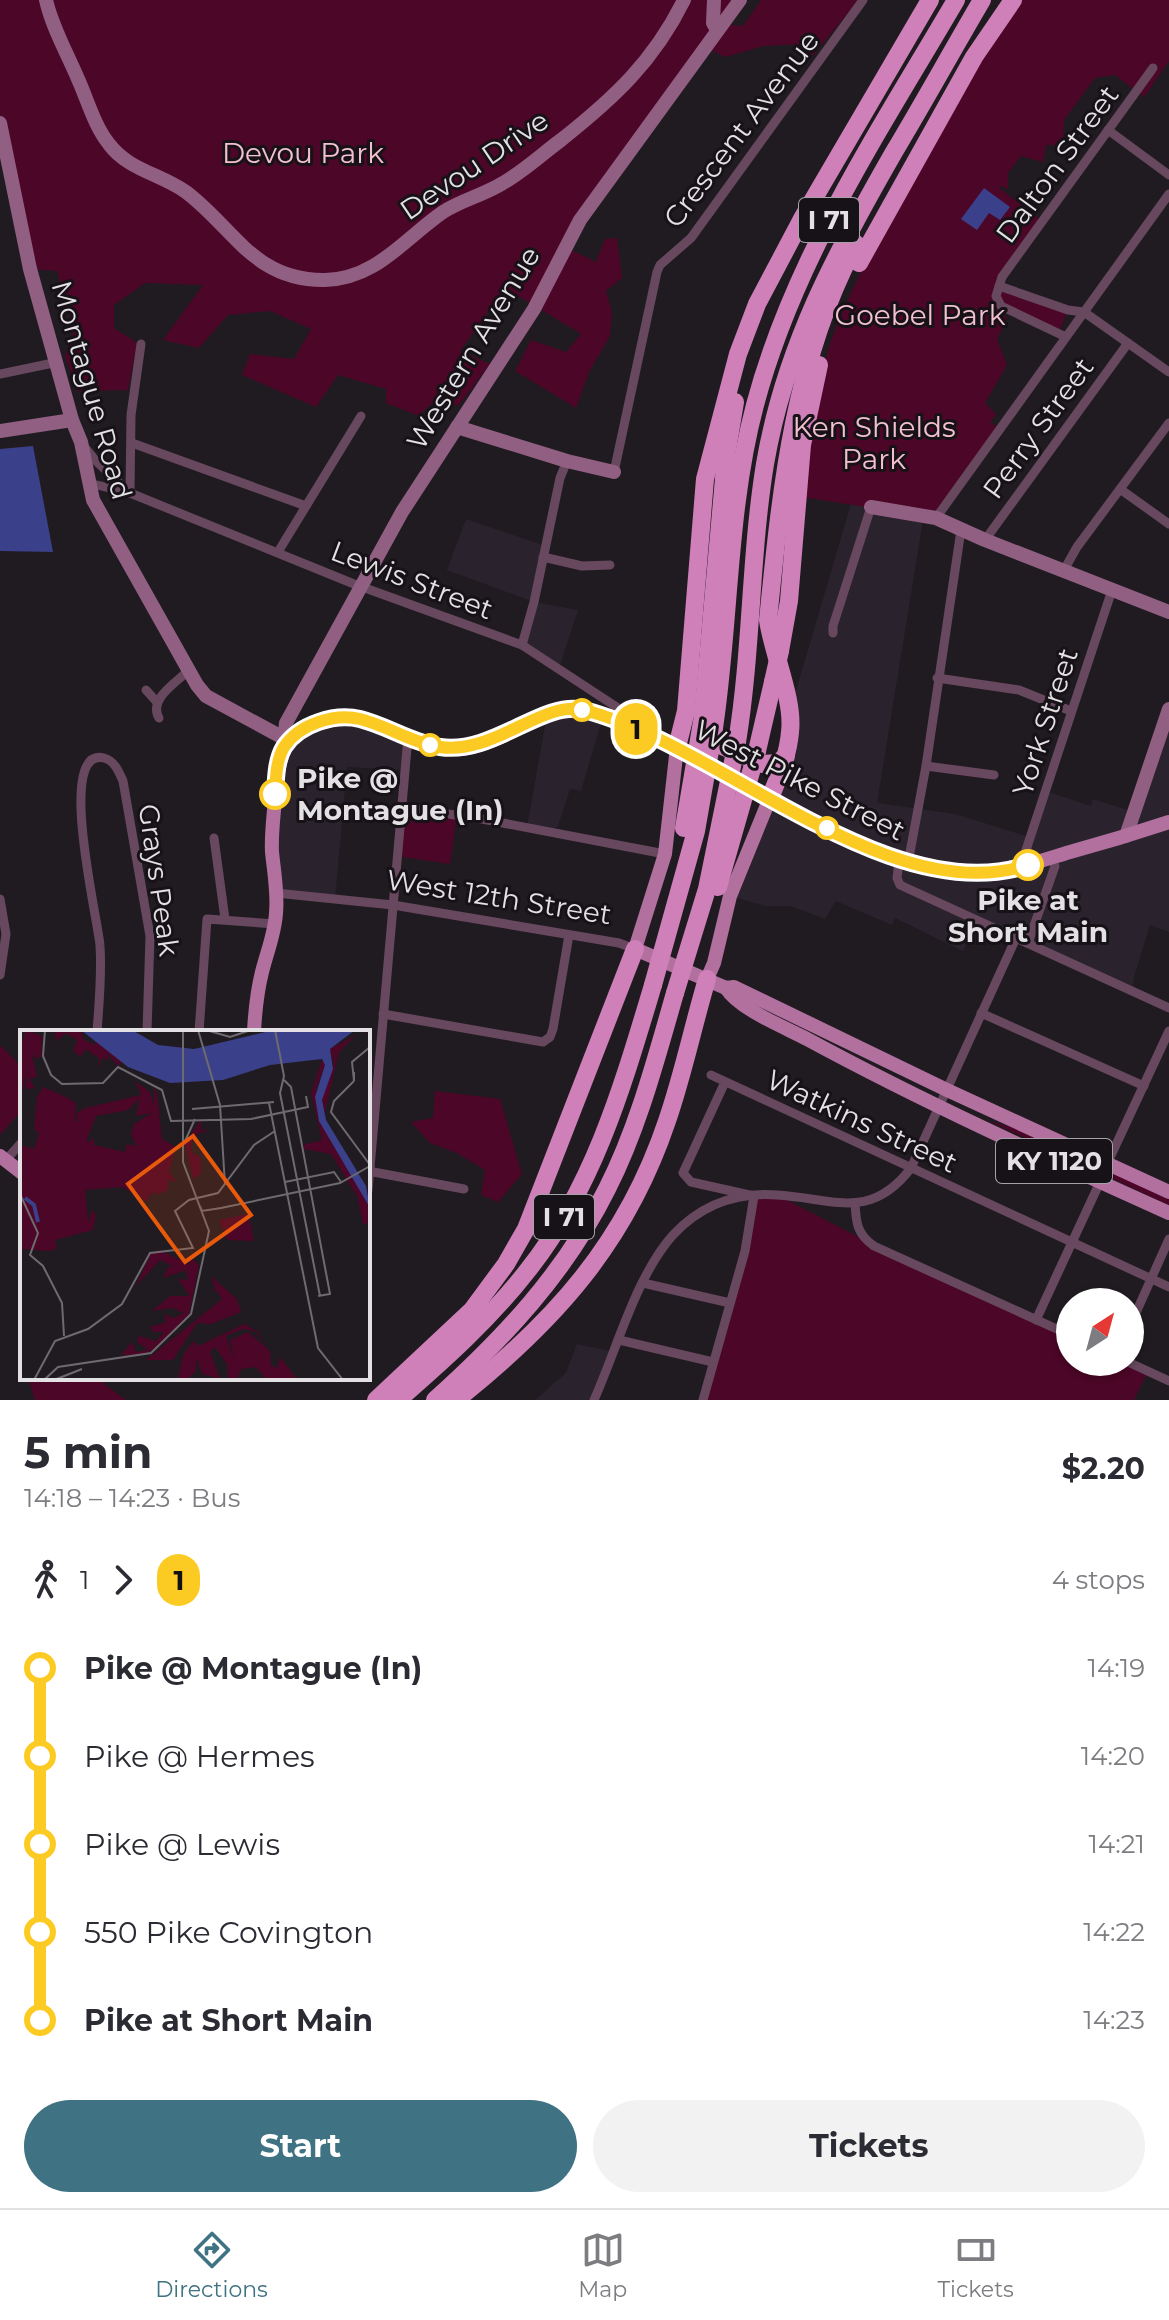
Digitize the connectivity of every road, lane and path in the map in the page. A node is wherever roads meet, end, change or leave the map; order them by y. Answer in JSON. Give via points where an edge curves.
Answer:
{"nodes":[{"id":1,"x":46,"y":0,"type":"edge"},
{"id":2,"x":684,"y":0,"type":"edge"},
{"id":3,"x":714,"y":0,"type":"edge"},
{"id":4,"x":740,"y":0,"type":"edge"},
{"id":5,"x":863,"y":0,"type":"edge"},
{"id":6,"x":929,"y":0,"type":"edge"},
{"id":7,"x":956,"y":0,"type":"edge"},
{"id":8,"x":982,"y":0,"type":"edge"},
{"id":9,"x":1013,"y":0,"type":"edge"},
{"id":10,"x":717,"y":30,"type":"junction"},
{"id":11,"x":950,"y":56,"type":"junction"},
{"id":12,"x":1153,"y":68,"type":"dead end"},
{"id":13,"x":0,"y":123,"type":"edge"},
{"id":14,"x":1108,"y":130,"type":"junction"},
{"id":15,"x":1169,"y":175,"type":"edge"},
{"id":16,"x":1169,"y":194,"type":"edge"},
{"id":17,"x":999,"y":286,"type":"junction"},
{"id":18,"x":1084,"y":312,"type":"junction"},
{"id":19,"x":1066,"y":337,"type":"junction"},
{"id":20,"x":1128,"y":343,"type":"junction"},
{"id":21,"x":141,"y":344,"type":"dead end"},
{"id":22,"x":58,"y":362,"type":"junction"},
{"id":23,"x":1169,"y":372,"type":"edge"},
{"id":24,"x":0,"y":374,"type":"edge"},
{"id":25,"x":361,"y":416,"type":"dead end"},
{"id":26,"x":72,"y":420,"type":"junction"},
{"id":27,"x":1169,"y":423,"type":"edge"},
{"id":28,"x":457,"y":427,"type":"junction"},
{"id":29,"x":0,"y":431,"type":"edge"},
{"id":30,"x":81,"y":442,"type":"junction"},
{"id":31,"x":132,"y":443,"type":"junction"},
{"id":32,"x":727,"y":456,"type":"junction"},
{"id":33,"x":567,"y":461,"type":"junction"},
{"id":34,"x":794,"y":465,"type":"junction"},
{"id":35,"x":614,"y":472,"type":"joint"},
{"id":36,"x":90,"y":489,"type":"junction"},
{"id":37,"x":1120,"y":489,"type":"junction"},
{"id":38,"x":130,"y":493,"type":"junction"},
{"id":39,"x":306,"y":506,"type":"junction"},
{"id":40,"x":871,"y":507,"type":"joint"},
{"id":41,"x":936,"y":518,"type":"junction"},
{"id":42,"x":1169,"y":524,"type":"edge"},
{"id":43,"x":788,"y":526,"type":"junction"},
{"id":44,"x":961,"y":530,"type":"junction"},
{"id":45,"x":985,"y":540,"type":"junction"},
{"id":46,"x":278,"y":552,"type":"junction"},
{"id":47,"x":543,"y":557,"type":"junction"},
{"id":48,"x":610,"y":565,"type":"dead end"},
{"id":49,"x":1064,"y":570,"type":"junction"},
{"id":50,"x":361,"y":586,"type":"junction"},
{"id":51,"x":1112,"y":590,"type":"junction"},
{"id":52,"x":1169,"y":612,"type":"edge"},
{"id":53,"x":833,"y":633,"type":"dead end"},
{"id":54,"x":522,"y":645,"type":"junction"},
{"id":55,"x":189,"y":670,"type":"junction"},
{"id":56,"x":937,"y":678,"type":"junction"},
{"id":57,"x":146,"y":690,"type":"dead end"},
{"id":58,"x":156,"y":701,"type":"junction"},
{"id":59,"x":1169,"y":709,"type":"edge"},
{"id":60,"x":1071,"y":711,"type":"junction"},
{"id":61,"x":159,"y":718,"type":"dead end"},
{"id":62,"x":701,"y":719,"type":"junction"},
{"id":63,"x":408,"y":737,"type":"junction"},
{"id":64,"x":289,"y":741,"type":"junction"},
{"id":65,"x":670,"y":743,"type":"junction"},
{"id":66,"x":786,"y":756,"type":"junction"},
{"id":67,"x":926,"y":766,"type":"junction"},
{"id":68,"x":994,"y":775,"type":"dead end"},
{"id":69,"x":770,"y":798,"type":"junction"},
{"id":70,"x":401,"y":807,"type":"junction"},
{"id":71,"x":1169,"y":822,"type":"edge"},
{"id":72,"x":1126,"y":836,"type":"junction"},
{"id":73,"x":214,"y":838,"type":"dead end"},
{"id":74,"x":665,"y":854,"type":"junction"},
{"id":75,"x":1052,"y":858,"type":"junction"},
{"id":76,"x":904,"y":862,"type":"junction"},
{"id":77,"x":1020,"y":868,"type":"junction"},
{"id":78,"x":276,"y":893,"type":"junction"},
{"id":79,"x":0,"y":899,"type":"edge"},
{"id":80,"x":393,"y":905,"type":"junction"},
{"id":81,"x":225,"y":919,"type":"junction"},
{"id":82,"x":275,"y":924,"type":"junction"},
{"id":83,"x":569,"y":935,"type":"junction"},
{"id":84,"x":1016,"y":938,"type":"junction"},
{"id":85,"x":1028,"y":943,"type":"junction"},
{"id":86,"x":635,"y":949,"type":"junction"},
{"id":87,"x":0,"y":975,"type":"edge"},
{"id":88,"x":707,"y":979,"type":"junction"},
{"id":89,"x":726,"y":988,"type":"junction"},
{"id":90,"x":678,"y":994,"type":"junction"},
{"id":91,"x":1169,"y":1008,"type":"edge"},
{"id":92,"x":981,"y":1013,"type":"junction"},
{"id":93,"x":383,"y":1014,"type":"junction"},
{"id":94,"x":97,"y":1030,"type":"edge"},
{"id":95,"x":147,"y":1030,"type":"edge"},
{"id":96,"x":199,"y":1030,"type":"edge"},
{"id":97,"x":254,"y":1030,"type":"edge"},
{"id":98,"x":1169,"y":1031,"type":"edge"},
{"id":99,"x":1159,"y":1053,"type":"junction"},
{"id":100,"x":1169,"y":1058,"type":"edge"},
{"id":101,"x":711,"y":1075,"type":"dead end"},
{"id":102,"x":725,"y":1082,"type":"junction"},
{"id":103,"x":1144,"y":1086,"type":"junction"},
{"id":104,"x":947,"y":1090,"type":"junction"},
{"id":105,"x":939,"y":1107,"type":"junction"},
{"id":106,"x":20,"y":1144,"type":"edge"},
{"id":107,"x":3,"y":1158,"type":"edge"},
{"id":108,"x":370,"y":1161,"type":"edge"},
{"id":109,"x":1107,"y":1164,"type":"junction"},
{"id":110,"x":911,"y":1168,"type":"junction"},
{"id":111,"x":20,"y":1171,"type":"edge"},
{"id":112,"x":370,"y":1172,"type":"edge"},
{"id":113,"x":1100,"y":1182,"type":"junction"},
{"id":114,"x":464,"y":1189,"type":"dead end"},
{"id":115,"x":1169,"y":1192,"type":"edge"},
{"id":116,"x":754,"y":1196,"type":"junction"},
{"id":117,"x":855,"y":1203,"type":"junction"},
{"id":118,"x":1169,"y":1213,"type":"edge"},
{"id":119,"x":1169,"y":1239,"type":"edge"},
{"id":120,"x":1072,"y":1242,"type":"junction"},
{"id":121,"x":1152,"y":1279,"type":"junction"},
{"id":122,"x":643,"y":1283,"type":"junction"},
{"id":123,"x":1169,"y":1287,"type":"edge"},
{"id":124,"x":1144,"y":1296,"type":"edge"},
{"id":125,"x":730,"y":1303,"type":"junction"},
{"id":126,"x":1036,"y":1320,"type":"junction"},
{"id":127,"x":1056,"y":1329,"type":"edge"},
{"id":128,"x":619,"y":1340,"type":"junction"},
{"id":129,"x":713,"y":1362,"type":"junction"},
{"id":130,"x":1144,"y":1369,"type":"edge"},
{"id":131,"x":1169,"y":1381,"type":"edge"},
{"id":132,"x":376,"y":1400,"type":"edge"},
{"id":133,"x":398,"y":1400,"type":"edge"},
{"id":134,"x":435,"y":1400,"type":"edge"},
{"id":135,"x":456,"y":1400,"type":"edge"},
{"id":136,"x":594,"y":1400,"type":"edge"},
{"id":137,"x":703,"y":1400,"type":"edge"}],
"edges":[{"from":1,"to":2,"type":"street","name":"Devou Drive","via":[[100,130],[120,156],[186,192],[261,262],[292,276],[328,280],[377,266],[446,210],[502,184],[584,121],[648,60]]},
{"from":3,"to":10,"type":"street"},
{"from":4,"to":10,"type":"street","name":"Western Avenue"},
{"from":5,"to":35,"type":"street","name":"Crescent Avenue","via":[[691,238],[660,265]]},
{"from":6,"to":32,"type":"highway","via":[[779,262],[742,376]]},
{"from":7,"to":32,"type":"highway","number":"I 71","via":[[799,277],[751,419]]},
{"from":8,"to":11,"type":"highway","number":"I 71"},
{"from":9,"to":34,"type":"highway","via":[[862,255],[815,380]]},
{"from":10,"to":28,"type":"street","name":"Western Avenue","via":[[587,208],[534,309]]},
{"from":11,"to":34,"type":"highway","via":[[930,111],[825,309],[800,388]]},
{"from":11,"to":90,"type":"highway","number":"I 71","bridge":true,"via":[[832,262],[783,387],[757,521],[737,742],[707,889]]},
{"from":12,"to":14,"type":"street","name":"Dalton Street"},
{"from":13,"to":22,"type":"street","name":"Montague Road","via":[[30,269]]},
{"from":14,"to":15,"type":"street"},
{"from":14,"to":17,"type":"street","name":"Dalton Street"},
{"from":16,"to":18,"type":"street"},
{"from":17,"to":18,"type":"street","name":"Dalton Street"},
{"from":17,"to":19,"type":"street","name":"Dalton Street","via":[[1001,306]]},
{"from":18,"to":19,"type":"street"},
{"from":18,"to":20,"type":"street"},
{"from":19,"to":41,"type":"street"},
{"from":20,"to":23,"type":"street"},
{"from":20,"to":45,"type":"street","name":"Perry Street"},
{"from":21,"to":31,"type":"street"},
{"from":22,"to":24,"type":"street"},
{"from":22,"to":26,"type":"street","name":"Montague Road"},
{"from":25,"to":39,"type":"street"},
{"from":26,"to":29,"type":"street"},
{"from":26,"to":30,"type":"street","name":"Montague Road"},
{"from":27,"to":37,"type":"street"},
{"from":28,"to":33,"type":"street"},
{"from":28,"to":50,"type":"street","name":"Western Avenue"},
{"from":30,"to":36,"type":"street","name":"Montague Road"},
{"from":30,"to":38,"type":"street","name":"Lewis Street"},
{"from":31,"to":38,"type":"street"},
{"from":31,"to":39,"type":"street"},
{"from":32,"to":62,"type":"highway"},
{"from":33,"to":35,"type":"street"},
{"from":33,"to":47,"type":"street"},
{"from":34,"to":43,"type":"highway"},
{"from":36,"to":38,"type":"street","name":"Lewis Street","via":[[97,485]]},
{"from":36,"to":55,"type":"street","name":"Montague Road"},
{"from":37,"to":42,"type":"street"},
{"from":37,"to":49,"type":"street"},
{"from":38,"to":46,"type":"street","name":"Lewis Street"},
{"from":39,"to":46,"type":"street"},
{"from":40,"to":41,"type":"street"},
{"from":40,"to":53,"type":"street"},
{"from":41,"to":44,"type":"street"},
{"from":43,"to":66,"type":"highway","via":[[768,620],[790,711]]},
{"from":43,"to":90,"type":"highway","bridge":true,"via":[[789,601],[757,751],[724,869]]},
{"from":44,"to":45,"type":"street"},
{"from":44,"to":56,"type":"street"},
{"from":45,"to":49,"type":"street"},
{"from":46,"to":50,"type":"street","name":"Lewis Street"},
{"from":47,"to":48,"type":"street","via":[[582,566]]},
{"from":47,"to":54,"type":"street"},
{"from":49,"to":51,"type":"street"},
{"from":50,"to":54,"type":"street","name":"Lewis Street"},
{"from":50,"to":64,"type":"street","name":"Western Avenue","via":[[286,723]]},
{"from":51,"to":52,"type":"street"},
{"from":51,"to":60,"type":"street","name":"York Street"},
{"from":54,"to":65,"type":"street","name":"Lewis Street"},
{"from":55,"to":58,"type":"street"},
{"from":55,"to":64,"type":"street","name":"Montague Road","via":[[206,696]]},
{"from":56,"to":60,"type":"street","via":[[1019,690]]},
{"from":56,"to":67,"type":"street"},
{"from":57,"to":58,"type":"street"},
{"from":58,"to":61,"type":"street"},
{"from":59,"to":72,"type":"street"},
{"from":60,"to":77,"type":"street","name":"York Street"},
{"from":62,"to":65,"type":"highway"},
{"from":62,"to":66,"type":"highway","via":[[687,725],[692,733],[762,764],[778,763]]},
{"from":62,"to":133,"type":"highway","number":"I 71","bridge":true,"via":[[664,949],[608,1126],[584,1180],[563,1220],[501,1303]]},
{"from":63,"to":64,"type":"main road","name":"West Pike Street","via":[[359,719],[337,718],[304,729]]},
{"from":63,"to":65,"type":"main road","name":"West Pike Street","via":[[437,747],[470,748],[547,715],[580,709]]},
{"from":63,"to":70,"type":"street"},
{"from":64,"to":78,"type":"main road","via":[[276,778]]},
{"from":65,"to":69,"type":"main road","name":"West Pike Street"},
{"from":65,"to":74,"type":"main road"},
{"from":66,"to":69,"type":"highway"},
{"from":67,"to":68,"type":"street"},
{"from":67,"to":76,"type":"street"},
{"from":69,"to":76,"type":"main road","name":"West Pike Street"},
{"from":69,"to":88,"type":"main road","via":[[730,896]]},
{"from":70,"to":74,"type":"street"},
{"from":70,"to":80,"type":"street"},
{"from":71,"to":72,"type":"main road","name":"West Pike Street"},
{"from":72,"to":75,"type":"main road","name":"West Pike Street"},
{"from":73,"to":81,"type":"street"},
{"from":74,"to":86,"type":"main road"},
{"from":75,"to":77,"type":"main road","name":"West Pike Street"},
{"from":75,"to":85,"type":"street","via":[[1055,866]]},
{"from":76,"to":77,"type":"main road","name":"West Pike Street","via":[[966,873]]},
{"from":76,"to":84,"type":"street","via":[[897,878],[900,885]]},
{"from":78,"to":80,"type":"street","name":"West 12th Street"},
{"from":78,"to":82,"type":"main road"},
{"from":79,"to":87,"type":"street","via":[[6,934]]},
{"from":80,"to":83,"type":"street","name":"West 12th Street"},
{"from":80,"to":93,"type":"street"},
{"from":81,"to":82,"type":"street"},
{"from":81,"to":96,"type":"street","via":[[207,919]]},
{"from":82,"to":97,"type":"main road"},
{"from":83,"to":86,"type":"street","name":"West 12th Street"},
{"from":83,"to":93,"type":"street","via":[[553,1029],[543,1042]]},
{"from":84,"to":85,"type":"street"},
{"from":84,"to":92,"type":"street"},
{"from":85,"to":91,"type":"street"},
{"from":86,"to":88,"type":"main road","name":"West 12th Street","number":"KY 1120"},
{"from":86,"to":132,"type":"highway","via":[[542,1193],[506,1264],[472,1310]]},
{"from":88,"to":89,"type":"main road","number":"KY 1120"},
{"from":88,"to":135,"type":"highway","via":[[662,1134],[609,1242],[536,1332]]},
{"from":89,"to":104,"type":"main road","number":"KY 1120","via":[[734,987]]},
{"from":89,"to":105,"type":"main road","number":"KY 1120","via":[[731,997],[766,1017]]},
{"from":90,"to":134,"type":"highway","number":"I 71","via":[[617,1168],[576,1245],[495,1345]]},
{"from":92,"to":103,"type":"street"},
{"from":92,"to":104,"type":"street"},
{"from":93,"to":108,"type":"street"},
{"from":94,"to":95,"type":"street","name":"Grays Peak","via":[[101,946],[79,807],[85,768],[89,761],[105,758],[123,781],[150,936]]},
{"from":98,"to":99,"type":"street"},
{"from":99,"to":100,"type":"street"},
{"from":99,"to":103,"type":"street"},
{"from":101,"to":102,"type":"street","name":"Watkins Street"},
{"from":102,"to":110,"type":"street","name":"Watkins Street"},
{"from":102,"to":116,"type":"street","via":[[683,1173],[691,1182]]},
{"from":103,"to":109,"type":"street"},
{"from":104,"to":105,"type":"street"},
{"from":104,"to":109,"type":"main road","number":"KY 1120"},
{"from":105,"to":110,"type":"street"},
{"from":105,"to":113,"type":"main road","number":"KY 1120"},
{"from":106,"to":107,"type":"street"},
{"from":107,"to":111,"type":"main road"},
{"from":109,"to":115,"type":"main road","number":"KY 1120"},
{"from":110,"to":117,"type":"street","via":[[895,1186]]},
{"from":110,"to":120,"type":"street","name":"Watkins Street"},
{"from":112,"to":114,"type":"street"},
{"from":113,"to":118,"type":"main road","number":"KY 1120"},
{"from":113,"to":120,"type":"street"},
{"from":116,"to":117,"type":"street"},
{"from":116,"to":122,"type":"street","via":[[724,1199],[694,1217],[672,1236]]},
{"from":116,"to":125,"type":"street"},
{"from":117,"to":126,"type":"street","via":[[856,1226],[874,1246]]},
{"from":119,"to":121,"type":"street"},
{"from":120,"to":121,"type":"street","name":"Watkins Street"},
{"from":120,"to":126,"type":"street"},
{"from":121,"to":123,"type":"street","name":"Watkins Street"},
{"from":121,"to":124,"type":"street"},
{"from":122,"to":125,"type":"street"},
{"from":122,"to":128,"type":"street"},
{"from":125,"to":129,"type":"street"},
{"from":126,"to":127,"type":"street"},
{"from":128,"to":129,"type":"street"},
{"from":128,"to":136,"type":"street"},
{"from":129,"to":137,"type":"street"},
{"from":130,"to":131,"type":"street"}]}
